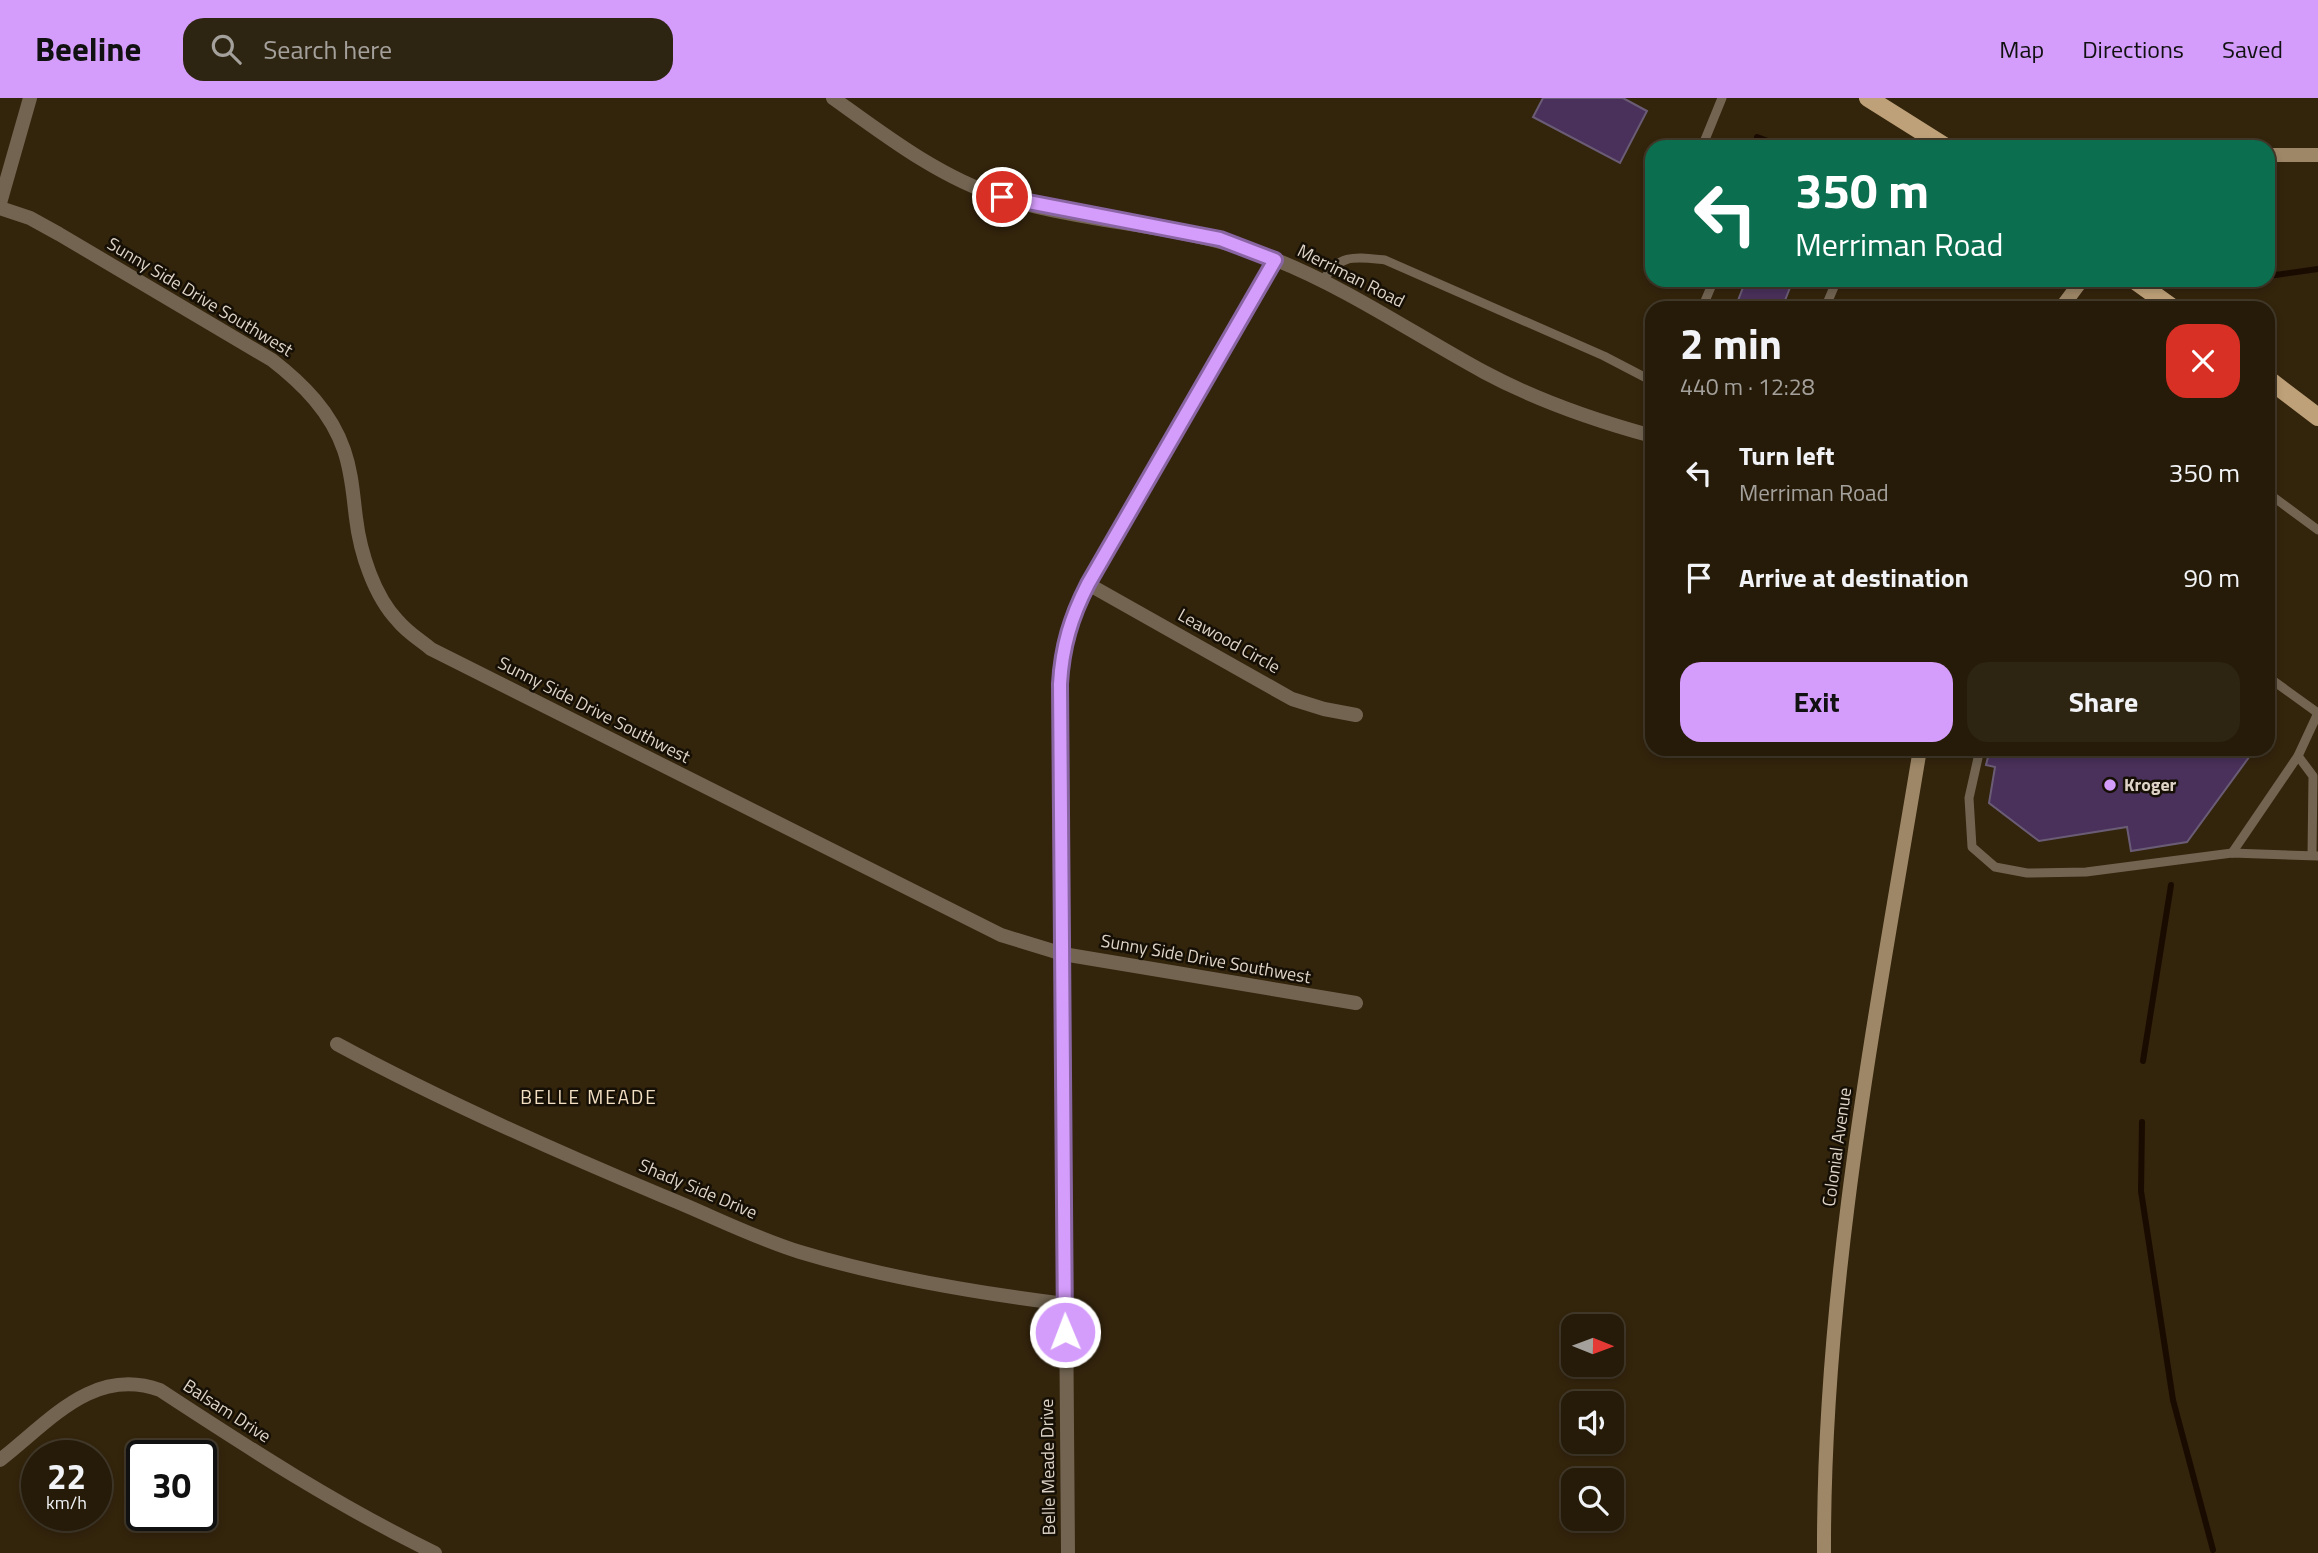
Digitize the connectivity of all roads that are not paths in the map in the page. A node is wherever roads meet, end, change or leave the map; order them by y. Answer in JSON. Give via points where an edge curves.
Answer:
{"nodes":[{"id":1,"x":30,"y":98,"type":"edge"},
{"id":2,"x":833,"y":98,"type":"edge"},
{"id":3,"x":1722,"y":98,"type":"edge"},
{"id":4,"x":1868,"y":98,"type":"edge"},
{"id":5,"x":1705,"y":140,"type":"edge"},
{"id":6,"x":1935,"y":140,"type":"edge"},
{"id":7,"x":2275,"y":155,"type":"edge"},
{"id":8,"x":2318,"y":155,"type":"edge"},
{"id":9,"x":0,"y":203,"type":"edge"},
{"id":10,"x":0,"y":208,"type":"edge"},
{"id":11,"x":1275,"y":260,"type":"junction"},
{"id":12,"x":1323,"y":281,"type":"junction"},
{"id":13,"x":2144,"y":287,"type":"edge"},
{"id":14,"x":2163,"y":301,"type":"edge"},
{"id":15,"x":1645,"y":377,"type":"edge"},
{"id":16,"x":2275,"y":384,"type":"edge"},
{"id":17,"x":2318,"y":417,"type":"edge"},
{"id":18,"x":1645,"y":434,"type":"edge"},
{"id":19,"x":2275,"y":498,"type":"edge"},
{"id":20,"x":2318,"y":530,"type":"edge"},
{"id":21,"x":1088,"y":584,"type":"junction"},
{"id":22,"x":2275,"y":682,"type":"edge"},
{"id":23,"x":2318,"y":713,"type":"edge"},
{"id":24,"x":1356,"y":715,"type":"dead end"},
{"id":25,"x":1919,"y":756,"type":"edge"},
{"id":26,"x":1978,"y":756,"type":"edge"},
{"id":27,"x":2298,"y":756,"type":"junction"},
{"id":28,"x":2232,"y":853,"type":"junction"},
{"id":29,"x":2315,"y":856,"type":"edge"},
{"id":30,"x":1063,"y":954,"type":"junction"},
{"id":31,"x":1356,"y":1003,"type":"dead end"},
{"id":32,"x":337,"y":1044,"type":"dead end"},
{"id":33,"x":1065,"y":1304,"type":"junction"},
{"id":34,"x":0,"y":1460,"type":"edge"},
{"id":35,"x":435,"y":1553,"type":"edge"},
{"id":36,"x":1068,"y":1553,"type":"edge"},
{"id":37,"x":1824,"y":1553,"type":"edge"}],
"edges":[{"from":1,"to":9,"type":"street"},
{"from":2,"to":11,"type":"street","name":"Merriman Road","via":[[925,162],[1002,197],[1220,239]]},
{"from":3,"to":5,"type":"lane"},
{"from":4,"to":6,"type":"main road"},
{"from":7,"to":8,"type":"main road"},
{"from":10,"to":30,"type":"street","name":"Sunny Side Drive Southwest","via":[[60,234],[272,360],[296,379],[317,401],[344,449],[362,547],[373,580],[398,622],[430,649],[921,897],[1001,935]]},
{"from":11,"to":12,"type":"street","name":"Merriman Road"},
{"from":11,"to":21,"type":"street","name":"Belle Meade Drive"},
{"from":12,"to":15,"type":"lane","via":[[1332,265],[1354,257],[1385,260]]},
{"from":12,"to":18,"type":"street","name":"Merriman Road","via":[[1485,373],[1559,408]]},
{"from":13,"to":14,"type":"main road"},
{"from":16,"to":17,"type":"main road"},
{"from":19,"to":20,"type":"lane"},
{"from":21,"to":24,"type":"street","name":"Leawood Circle","via":[[1292,699]]},
{"from":21,"to":30,"type":"street","name":"Belle Meade Drive","via":[[1074,611],[1061,665]]},
{"from":22,"to":23,"type":"lane"},
{"from":23,"to":27,"type":"lane"},
{"from":25,"to":37,"type":"main road","name":"Colonial Avenue","via":[[1841,1260],[1824,1461]]},
{"from":26,"to":28,"type":"lane","via":[[1969,799],[1972,847],[1995,867],[2026,873],[2086,872]]},
{"from":27,"to":28,"type":"lane"},
{"from":27,"to":29,"type":"lane","via":[[2313,776]]},
{"from":28,"to":29,"type":"lane"},
{"from":30,"to":31,"type":"street","name":"Sunny Side Drive Southwest"},
{"from":30,"to":33,"type":"street","name":"Belle Meade Drive"},
{"from":32,"to":33,"type":"street","name":"Shady Side Drive","via":[[588,1164],[796,1251],[1004,1297]]},
{"from":33,"to":36,"type":"street","name":"Belle Meade Drive"},
{"from":34,"to":35,"type":"street","name":"Balsam Drive","via":[[85,1394],[103,1385],[142,1384],[160,1390],[374,1524]]}]}
